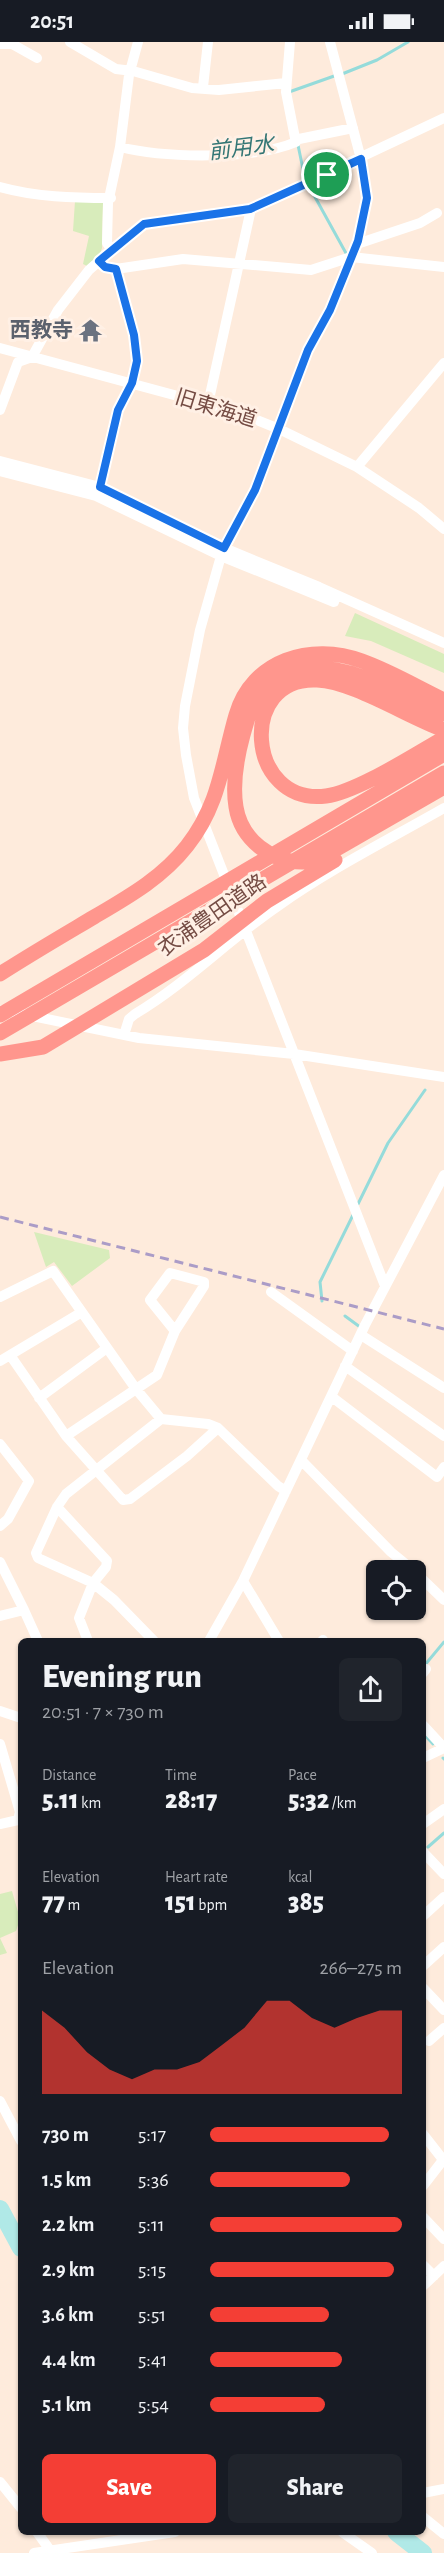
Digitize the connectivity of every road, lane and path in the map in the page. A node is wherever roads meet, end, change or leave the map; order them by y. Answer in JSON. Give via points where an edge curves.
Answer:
{"nodes":[{"id":1,"x":70,"y":42,"type":"edge"},
{"id":2,"x":138,"y":42,"type":"edge"},
{"id":3,"x":208,"y":42,"type":"edge"},
{"id":4,"x":290,"y":42,"type":"edge"},
{"id":5,"x":330,"y":42,"type":"edge"},
{"id":6,"x":0,"y":44,"type":"edge"},
{"id":7,"x":37,"y":58,"type":"dead end"},
{"id":8,"x":130,"y":71,"type":"junction"},
{"id":9,"x":286,"y":83,"type":"junction"},
{"id":10,"x":203,"y":87,"type":"junction"},
{"id":11,"x":444,"y":118,"type":"edge"},
{"id":12,"x":353,"y":128,"type":"junction"},
{"id":13,"x":297,"y":140,"type":"junction"},
{"id":14,"x":120,"y":147,"type":"junction"},
{"id":15,"x":361,"y":159,"type":"junction"},
{"id":16,"x":0,"y":187,"type":"edge"},
{"id":17,"x":111,"y":198,"type":"junction"},
{"id":18,"x":250,"y":209,"type":"junction"},
{"id":19,"x":437,"y":213,"type":"dead end"},
{"id":20,"x":357,"y":244,"type":"junction"},
{"id":21,"x":112,"y":250,"type":"junction"},
{"id":22,"x":351,"y":257,"type":"junction"},
{"id":23,"x":99,"y":261,"type":"junction"},
{"id":24,"x":238,"y":265,"type":"junction"},
{"id":25,"x":444,"y":267,"type":"edge"},
{"id":26,"x":116,"y":269,"type":"junction"},
{"id":27,"x":0,"y":348,"type":"edge"},
{"id":28,"x":32,"y":357,"type":"junction"},
{"id":29,"x":442,"y":372,"type":"edge"},
{"id":30,"x":132,"y":383,"type":"junction"},
{"id":31,"x":208,"y":404,"type":"junction"},
{"id":32,"x":0,"y":410,"type":"edge"},
{"id":33,"x":279,"y":429,"type":"junction"},
{"id":34,"x":0,"y":460,"type":"edge"},
{"id":35,"x":357,"y":467,"type":"junction"},
{"id":36,"x":0,"y":471,"type":"edge"},
{"id":37,"x":100,"y":487,"type":"junction"},
{"id":38,"x":444,"y":529,"type":"edge"},
{"id":39,"x":222,"y":552,"type":"junction"},
{"id":40,"x":444,"y":643,"type":"edge"},
{"id":41,"x":444,"y":651,"type":"edge"},
{"id":42,"x":444,"y":700,"type":"edge"},
{"id":43,"x":444,"y":714,"type":"edge"},
{"id":44,"x":444,"y":730,"type":"edge"},
{"id":45,"x":440,"y":746,"type":"edge"},
{"id":46,"x":444,"y":772,"type":"edge"},
{"id":47,"x":444,"y":787,"type":"edge"},
{"id":48,"x":444,"y":797,"type":"edge"},
{"id":49,"x":444,"y":808,"type":"edge"},
{"id":50,"x":246,"y":931,"type":"junction"},
{"id":51,"x":0,"y":974,"type":"edge"},
{"id":52,"x":0,"y":1009,"type":"edge"},
{"id":53,"x":0,"y":1015,"type":"edge"},
{"id":54,"x":18,"y":1015,"type":"junction"},
{"id":55,"x":0,"y":1025,"type":"edge"},
{"id":56,"x":0,"y":1033,"type":"edge"},
{"id":57,"x":124,"y":1035,"type":"junction"},
{"id":58,"x":0,"y":1054,"type":"edge"},
{"id":59,"x":294,"y":1054,"type":"junction"},
{"id":60,"x":444,"y":1077,"type":"edge"},
{"id":61,"x":444,"y":1175,"type":"edge"},
{"id":62,"x":385,"y":1286,"type":"junction"},
{"id":63,"x":271,"y":1292,"type":"dead end"},
{"id":64,"x":0,"y":1297,"type":"edge"},
{"id":65,"x":82,"y":1312,"type":"junction"},
{"id":66,"x":175,"y":1331,"type":"junction"},
{"id":67,"x":361,"y":1335,"type":"junction"},
{"id":68,"x":107,"y":1348,"type":"junction"},
{"id":69,"x":353,"y":1352,"type":"junction"},
{"id":70,"x":5,"y":1358,"type":"edge"},
{"id":71,"x":345,"y":1366,"type":"junction"},
{"id":72,"x":444,"y":1388,"type":"edge"},
{"id":73,"x":136,"y":1389,"type":"junction"},
{"id":74,"x":332,"y":1397,"type":"junction"},
{"id":75,"x":39,"y":1398,"type":"junction"},
{"id":76,"x":161,"y":1419,"type":"junction"},
{"id":77,"x":218,"y":1428,"type":"junction"},
{"id":78,"x":66,"y":1436,"type":"junction"},
{"id":79,"x":444,"y":1436,"type":"edge"},
{"id":80,"x":2,"y":1450,"type":"edge"},
{"id":81,"x":302,"y":1461,"type":"junction"},
{"id":82,"x":444,"y":1467,"type":"edge"},
{"id":83,"x":95,"y":1469,"type":"junction"},
{"id":84,"x":286,"y":1491,"type":"junction"},
{"id":85,"x":57,"y":1507,"type":"junction"},
{"id":86,"x":0,"y":1526,"type":"edge"},
{"id":87,"x":400,"y":1560,"type":"edge"},
{"id":88,"x":0,"y":1562,"type":"edge"},
{"id":89,"x":243,"y":1581,"type":"junction"},
{"id":90,"x":93,"y":1583,"type":"junction"},
{"id":91,"x":426,"y":1583,"type":"edge"},
{"id":92,"x":444,"y":1600,"type":"edge"},
{"id":93,"x":24,"y":1610,"type":"junction"},
{"id":94,"x":0,"y":1616,"type":"edge"},
{"id":95,"x":37,"y":1638,"type":"edge"},
{"id":96,"x":87,"y":1638,"type":"edge"},
{"id":97,"x":151,"y":1638,"type":"edge"},
{"id":98,"x":211,"y":1638,"type":"edge"},
{"id":99,"x":277,"y":1638,"type":"edge"},
{"id":100,"x":0,"y":1711,"type":"edge"},
{"id":101,"x":18,"y":1717,"type":"edge"},
{"id":102,"x":426,"y":1728,"type":"edge"},
{"id":103,"x":0,"y":1744,"type":"edge"},
{"id":104,"x":444,"y":1748,"type":"edge"},
{"id":105,"x":426,"y":1757,"type":"edge"},
{"id":106,"x":18,"y":1801,"type":"edge"},
{"id":107,"x":444,"y":1809,"type":"edge"},
{"id":108,"x":18,"y":1820,"type":"edge"},
{"id":109,"x":426,"y":1822,"type":"edge"},
{"id":110,"x":0,"y":1824,"type":"edge"},
{"id":111,"x":426,"y":1856,"type":"edge"},
{"id":112,"x":444,"y":1874,"type":"edge"},
{"id":113,"x":444,"y":1897,"type":"edge"},
{"id":114,"x":426,"y":1913,"type":"edge"},
{"id":115,"x":444,"y":1947,"type":"edge"},
{"id":116,"x":426,"y":1963,"type":"edge"},
{"id":117,"x":426,"y":1991,"type":"edge"},
{"id":118,"x":444,"y":2010,"type":"edge"},
{"id":119,"x":444,"y":2028,"type":"edge"},
{"id":120,"x":429,"y":2041,"type":"dead end"},
{"id":121,"x":0,"y":2101,"type":"edge"},
{"id":122,"x":18,"y":2135,"type":"edge"},
{"id":123,"x":426,"y":2137,"type":"edge"},
{"id":124,"x":444,"y":2161,"type":"edge"},
{"id":125,"x":426,"y":2182,"type":"edge"},
{"id":126,"x":426,"y":2220,"type":"edge"},
{"id":127,"x":444,"y":2239,"type":"edge"},
{"id":128,"x":444,"y":2266,"type":"edge"},
{"id":129,"x":426,"y":2268,"type":"edge"},
{"id":130,"x":434,"y":2276,"type":"junction"},
{"id":131,"x":426,"y":2283,"type":"edge"},
{"id":132,"x":0,"y":2482,"type":"edge"},
{"id":133,"x":444,"y":2489,"type":"edge"},
{"id":134,"x":426,"y":2492,"type":"edge"},
{"id":135,"x":18,"y":2504,"type":"edge"},
{"id":136,"x":426,"y":2519,"type":"edge"},
{"id":137,"x":444,"y":2534,"type":"edge"},
{"id":138,"x":39,"y":2535,"type":"edge"},
{"id":139,"x":156,"y":2535,"type":"edge"},
{"id":140,"x":346,"y":2535,"type":"edge"},
{"id":141,"x":51,"y":2552,"type":"edge"},
{"id":142,"x":34,"y":2553,"type":"edge"},
{"id":143,"x":372,"y":2553,"type":"edge"}],
"edges":[{"from":1,"to":8,"type":"street","via":[[116,69]]},
{"from":2,"to":8,"type":"street"},
{"from":3,"to":10,"type":"street"},
{"from":4,"to":9,"type":"street"},
{"from":5,"to":12,"type":"street"},
{"from":6,"to":7,"type":"street","via":[[12,44]]},
{"from":8,"to":10,"type":"street","via":[[192,88]]},
{"from":8,"to":14,"type":"street"},
{"from":9,"to":10,"type":"street","via":[[219,90]]},
{"from":9,"to":13,"type":"street"},
{"from":11,"to":15,"type":"street"},
{"from":12,"to":13,"type":"street"},
{"from":12,"to":15,"type":"street"},
{"from":13,"to":14,"type":"street","via":[[231,154],[165,156]]},
{"from":14,"to":17,"type":"street"},
{"from":15,"to":18,"type":"street"},
{"from":15,"to":20,"type":"street","via":[[367,198]]},
{"from":16,"to":17,"type":"street","via":[[22,193]]},
{"from":17,"to":21,"type":"street","via":[[107,243]]},
{"from":18,"to":21,"type":"street","via":[[144,224]]},
{"from":18,"to":24,"type":"street"},
{"from":19,"to":20,"type":"street","via":[[420,223]]},
{"from":20,"to":22,"type":"street"},
{"from":21,"to":23,"type":"street"},
{"from":22,"to":24,"type":"street","via":[[311,270]]},
{"from":22,"to":25,"type":"street"},
{"from":22,"to":33,"type":"street","via":[[330,310],[308,350]]},
{"from":23,"to":26,"type":"street"},
{"from":23,"to":28,"type":"street","via":[[58,310]]},
{"from":24,"to":26,"type":"street","via":[[183,259]]},
{"from":24,"to":31,"type":"street"},
{"from":26,"to":30,"type":"street","via":[[134,335],[137,361]]},
{"from":27,"to":28,"type":"street","name":"旧東海道"},
{"from":28,"to":30,"type":"street","name":"旧東海道"},
{"from":28,"to":32,"type":"street","via":[[18,362]]},
{"from":29,"to":35,"type":"street"},
{"from":30,"to":31,"type":"street","name":"旧東海道"},
{"from":30,"to":37,"type":"street","via":[[118,410]]},
{"from":31,"to":33,"type":"street","name":"旧東海道"},
{"from":33,"to":35,"type":"street","name":"旧東海道"},
{"from":33,"to":39,"type":"street","via":[[255,490]]},
{"from":34,"to":37,"type":"street"},
{"from":35,"to":38,"type":"street","name":"旧東海道"},
{"from":36,"to":39,"type":"street","via":[[96,496]]},
{"from":37,"to":39,"type":"street"},
{"from":39,"to":40,"type":"street","via":[[319,587]]},
{"from":39,"to":41,"type":"street"},
{"from":39,"to":50,"type":"street","via":[[200,630],[183,729],[195,798]]},
{"from":42,"to":51,"type":"highway","via":[[362,661],[323,653],[287,658],[259,675],[236,713],[214,802],[185,849],[143,888]]},
{"from":43,"to":47,"type":"highway","via":[[363,677],[332,669],[315,668],[282,675],[259,694],[252,706],[238,752],[234,796],[244,831],[255,844],[285,860],[304,862],[318,859]]},
{"from":44,"to":45,"type":"highway","via":[[342,685],[315,680],[295,684],[279,693],[265,712],[260,736],[261,750],[275,777],[286,788],[306,796],[346,792]]},
{"from":45,"to":53,"type":"highway","name":"衣浦豊田道路"},
{"from":46,"to":56,"type":"highway","name":"衣浦豊田道路"},
{"from":48,"to":58,"type":"highway","name":"衣浦豊田道路","via":[[316,870],[267,901],[204,950],[43,1047]]},
{"from":49,"to":50,"type":"street","via":[[299,891]]},
{"from":50,"to":57,"type":"street","via":[[175,988],[135,1014]]},
{"from":50,"to":59,"type":"street"},
{"from":52,"to":54,"type":"street"},
{"from":54,"to":55,"type":"highway"},
{"from":54,"to":57,"type":"street"},
{"from":57,"to":59,"type":"street"},
{"from":59,"to":60,"type":"street"},
{"from":59,"to":62,"type":"street"},
{"from":61,"to":62,"type":"street"},
{"from":62,"to":67,"type":"street"},
{"from":63,"to":69,"type":"street"},
{"from":64,"to":65,"type":"street","via":[[53,1271]]},
{"from":65,"to":68,"type":"street"},
{"from":65,"to":70,"type":"street"},
{"from":66,"to":66,"type":"street","via":[[204,1282],[170,1273],[150,1300]]},
{"from":66,"to":73,"type":"street","via":[[157,1375]]},
{"from":67,"to":69,"type":"street"},
{"from":67,"to":72,"type":"street"},
{"from":68,"to":73,"type":"street"},
{"from":68,"to":75,"type":"street"},
{"from":69,"to":71,"type":"street"},
{"from":70,"to":75,"type":"street"},
{"from":71,"to":74,"type":"street"},
{"from":71,"to":79,"type":"street"},
{"from":73,"to":76,"type":"street"},
{"from":73,"to":78,"type":"street"},
{"from":74,"to":81,"type":"street"},
{"from":74,"to":82,"type":"street","via":[[437,1477]]},
{"from":75,"to":78,"type":"street"},
{"from":76,"to":77,"type":"street"},
{"from":76,"to":83,"type":"street"},
{"from":77,"to":83,"type":"street","via":[[130,1499],[123,1500]]},
{"from":77,"to":84,"type":"street"},
{"from":78,"to":83,"type":"street"},
{"from":80,"to":86,"type":"street","via":[[29,1481]]},
{"from":81,"to":84,"type":"street"},
{"from":81,"to":87,"type":"street"},
{"from":83,"to":85,"type":"street"},
{"from":84,"to":89,"type":"street"},
{"from":85,"to":90,"type":"street","via":[[107,1561]]},
{"from":85,"to":90,"type":"street","via":[[36,1553],[39,1558]]},
{"from":88,"to":93,"type":"street"},
{"from":89,"to":98,"type":"street"},
{"from":89,"to":99,"type":"street"},
{"from":90,"to":96,"type":"street","via":[[79,1618]]},
{"from":90,"to":97,"type":"street"},
{"from":91,"to":92,"type":"street"},
{"from":93,"to":94,"type":"street"},
{"from":93,"to":95,"type":"street"},
{"from":100,"to":101,"type":"street"},
{"from":102,"to":104,"type":"street"},
{"from":103,"to":106,"type":"street"},
{"from":104,"to":105,"type":"street"},
{"from":107,"to":109,"type":"street"},
{"from":108,"to":110,"type":"street"},
{"from":111,"to":112,"type":"street"},
{"from":113,"to":114,"type":"street"},
{"from":115,"to":116,"type":"street"},
{"from":117,"to":118,"type":"street"},
{"from":119,"to":120,"type":"street"},
{"from":121,"to":122,"type":"street"},
{"from":123,"to":124,"type":"street"},
{"from":124,"to":125,"type":"street"},
{"from":126,"to":127,"type":"street"},
{"from":128,"to":130,"type":"street"},
{"from":129,"to":130,"type":"street"},
{"from":130,"to":131,"type":"street"},
{"from":132,"to":135,"type":"street"},
{"from":133,"to":134,"type":"street"},
{"from":136,"to":137,"type":"street"},
{"from":138,"to":141,"type":"street"},
{"from":139,"to":141,"type":"street"},
{"from":140,"to":143,"type":"street"},
{"from":141,"to":142,"type":"street"}]}
